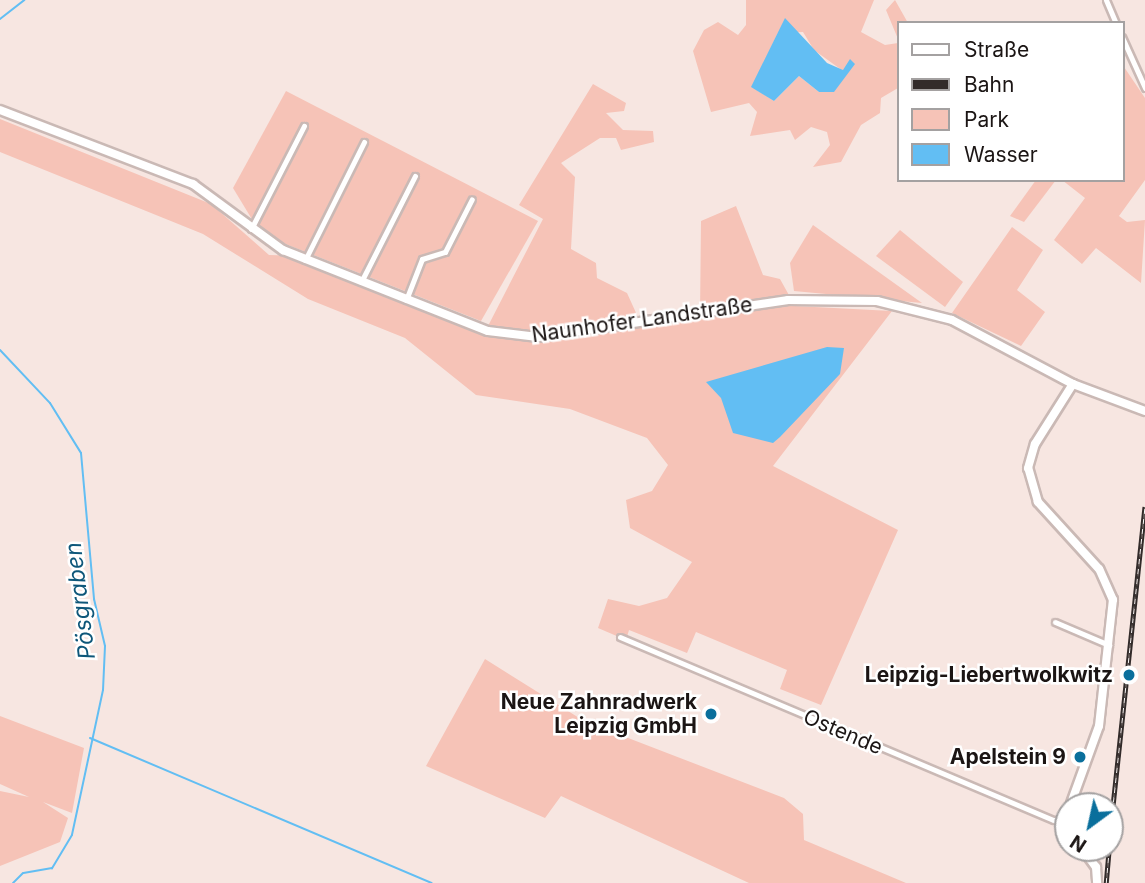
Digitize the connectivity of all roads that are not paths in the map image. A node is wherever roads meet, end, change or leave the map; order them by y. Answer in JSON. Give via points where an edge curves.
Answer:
{"nodes":[{"id":1,"x":1106,"y":0,"type":"edge"},
{"id":2,"x":1115,"y":21,"type":"edge"},
{"id":3,"x":1124,"y":41,"type":"edge"},
{"id":4,"x":1145,"y":88,"type":"edge"},
{"id":5,"x":0,"y":110,"type":"edge"},
{"id":6,"x":304,"y":126,"type":"dead end"},
{"id":7,"x":364,"y":142,"type":"dead end"},
{"id":8,"x":415,"y":176,"type":"dead end"},
{"id":9,"x":472,"y":199,"type":"dead end"},
{"id":10,"x":251,"y":229,"type":"junction"},
{"id":11,"x":305,"y":260,"type":"junction"},
{"id":12,"x":361,"y":282,"type":"junction"},
{"id":13,"x":406,"y":300,"type":"junction"},
{"id":14,"x":1073,"y":384,"type":"junction"},
{"id":15,"x":1145,"y":411,"type":"edge"},
{"id":16,"x":1055,"y":622,"type":"dead end"},
{"id":17,"x":620,"y":637,"type":"dead end"},
{"id":18,"x":1109,"y":645,"type":"junction"},
{"id":19,"x":1076,"y":792,"type":"edge"},
{"id":20,"x":1054,"y":821,"type":"edge"},
{"id":21,"x":1092,"y":862,"type":"edge"},
{"id":22,"x":1097,"y":883,"type":"edge"}],
"edges":[{"from":1,"to":2,"type":"street"},
{"from":3,"to":4,"type":"street"},
{"from":5,"to":10,"type":"street","name":"Naunhofer Landstraße","via":[[193,184],[228,204]]},
{"from":6,"to":10,"type":"street"},
{"from":7,"to":11,"type":"street"},
{"from":8,"to":12,"type":"street"},
{"from":9,"to":13,"type":"street","via":[[445,252],[422,259]]},
{"from":10,"to":11,"type":"street","name":"Naunhofer Landstraße"},
{"from":11,"to":12,"type":"street","name":"Naunhofer Landstraße"},
{"from":12,"to":13,"type":"street","name":"Naunhofer Landstraße"},
{"from":13,"to":14,"type":"street","name":"Naunhofer Landstraße","via":[[488,331],[538,337],[788,300],[877,301],[953,320]]},
{"from":14,"to":15,"type":"street","name":"Naunhofer Landstraße"},
{"from":14,"to":18,"type":"street","via":[[1035,444],[1029,477],[1038,502],[1107,580],[1113,600]]},
{"from":16,"to":18,"type":"street"},
{"from":17,"to":20,"type":"street","name":"Ostende"},
{"from":18,"to":19,"type":"street","via":[[1093,750]]},
{"from":21,"to":22,"type":"street"}]}
